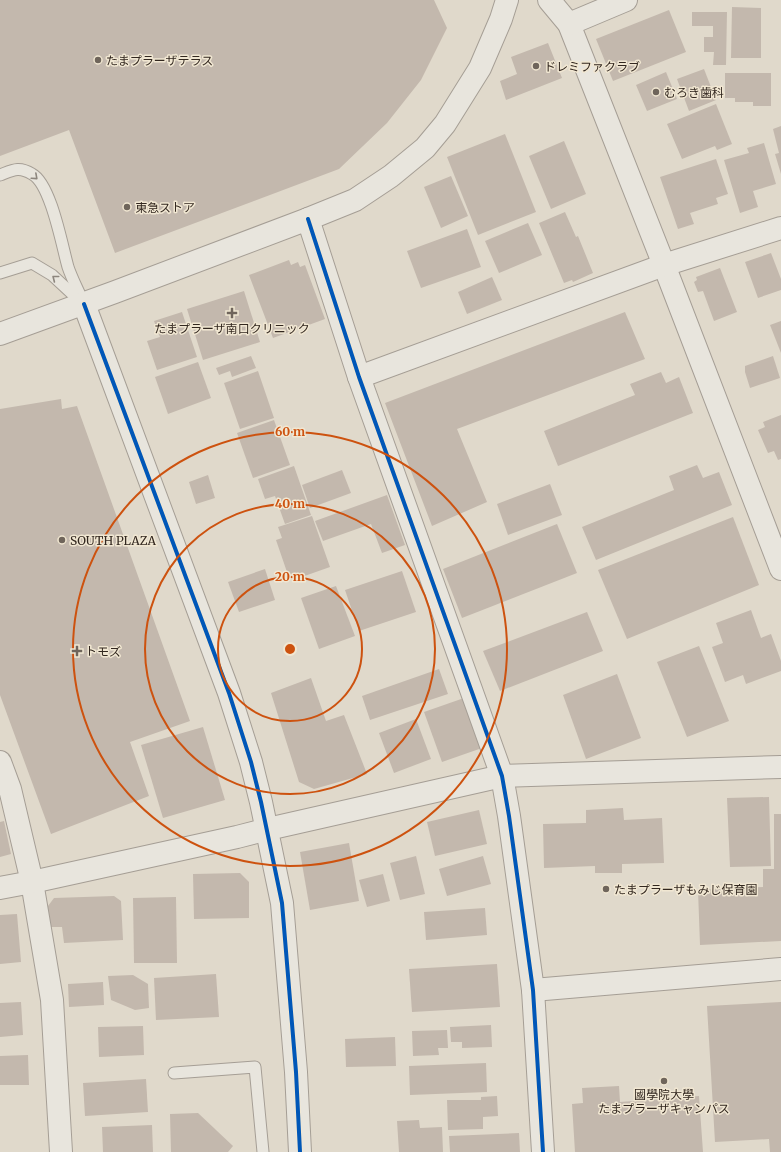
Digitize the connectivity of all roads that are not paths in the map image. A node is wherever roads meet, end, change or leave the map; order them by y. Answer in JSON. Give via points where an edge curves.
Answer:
{"nodes":[{"id":1,"x":507,"y":0,"type":"edge"},
{"id":2,"x":549,"y":0,"type":"edge"},
{"id":3,"x":626,"y":0,"type":"edge"},
{"id":4,"x":569,"y":24,"type":"junction"},
{"id":5,"x":0,"y":175,"type":"edge"},
{"id":6,"x":308,"y":219,"type":"junction"},
{"id":7,"x":781,"y":228,"type":"edge"},
{"id":8,"x":664,"y":265,"type":"junction"},
{"id":9,"x":0,"y":273,"type":"edge"},
{"id":10,"x":84,"y":304,"type":"junction"},
{"id":11,"x":0,"y":334,"type":"edge"},
{"id":12,"x":359,"y":377,"type":"junction"},
{"id":13,"x":781,"y":569,"type":"edge"},
{"id":14,"x":0,"y":762,"type":"edge"},
{"id":15,"x":781,"y":767,"type":"edge"},
{"id":16,"x":502,"y":776,"type":"junction"},
{"id":17,"x":268,"y":828,"type":"junction"},
{"id":18,"x":32,"y":882,"type":"junction"},
{"id":19,"x":0,"y":888,"type":"edge"},
{"id":20,"x":781,"y":969,"type":"edge"},
{"id":21,"x":533,"y":990,"type":"junction"},
{"id":22,"x":174,"y":1073,"type":"dead end"},
{"id":23,"x":61,"y":1152,"type":"edge"},
{"id":24,"x":263,"y":1152,"type":"edge"},
{"id":25,"x":300,"y":1152,"type":"edge"},
{"id":26,"x":542,"y":1152,"type":"edge"}],
"edges":[{"from":1,"to":6,"type":"street","via":[[480,68],[445,124],[425,148],[391,176],[355,200]]},
{"from":2,"to":4,"type":"street"},
{"from":3,"to":4,"type":"street"},
{"from":4,"to":8,"type":"street"},
{"from":5,"to":10,"type":"lane","one_way":true,"via":[[18,169],[33,174],[42,184],[52,208],[69,269]]},
{"from":6,"to":10,"type":"street"},
{"from":6,"to":12,"type":"street"},
{"from":7,"to":8,"type":"street"},
{"from":8,"to":12,"type":"street"},
{"from":8,"to":13,"type":"street"},
{"from":10,"to":9,"type":"lane","one_way":true,"via":[[52,276],[32,263]]},
{"from":10,"to":11,"type":"street"},
{"from":10,"to":17,"type":"street","via":[[229,693]]},
{"from":12,"to":16,"type":"street"},
{"from":14,"to":18,"type":"street","via":[[10,789]]},
{"from":15,"to":16,"type":"street"},
{"from":16,"to":17,"type":"street"},
{"from":16,"to":21,"type":"street"},
{"from":17,"to":18,"type":"street"},
{"from":17,"to":25,"type":"street","via":[[282,903]]},
{"from":18,"to":19,"type":"street"},
{"from":18,"to":23,"type":"street","via":[[52,1000]]},
{"from":20,"to":21,"type":"street"},
{"from":21,"to":26,"type":"street"},
{"from":22,"to":24,"type":"lane","via":[[255,1068]]}]}
